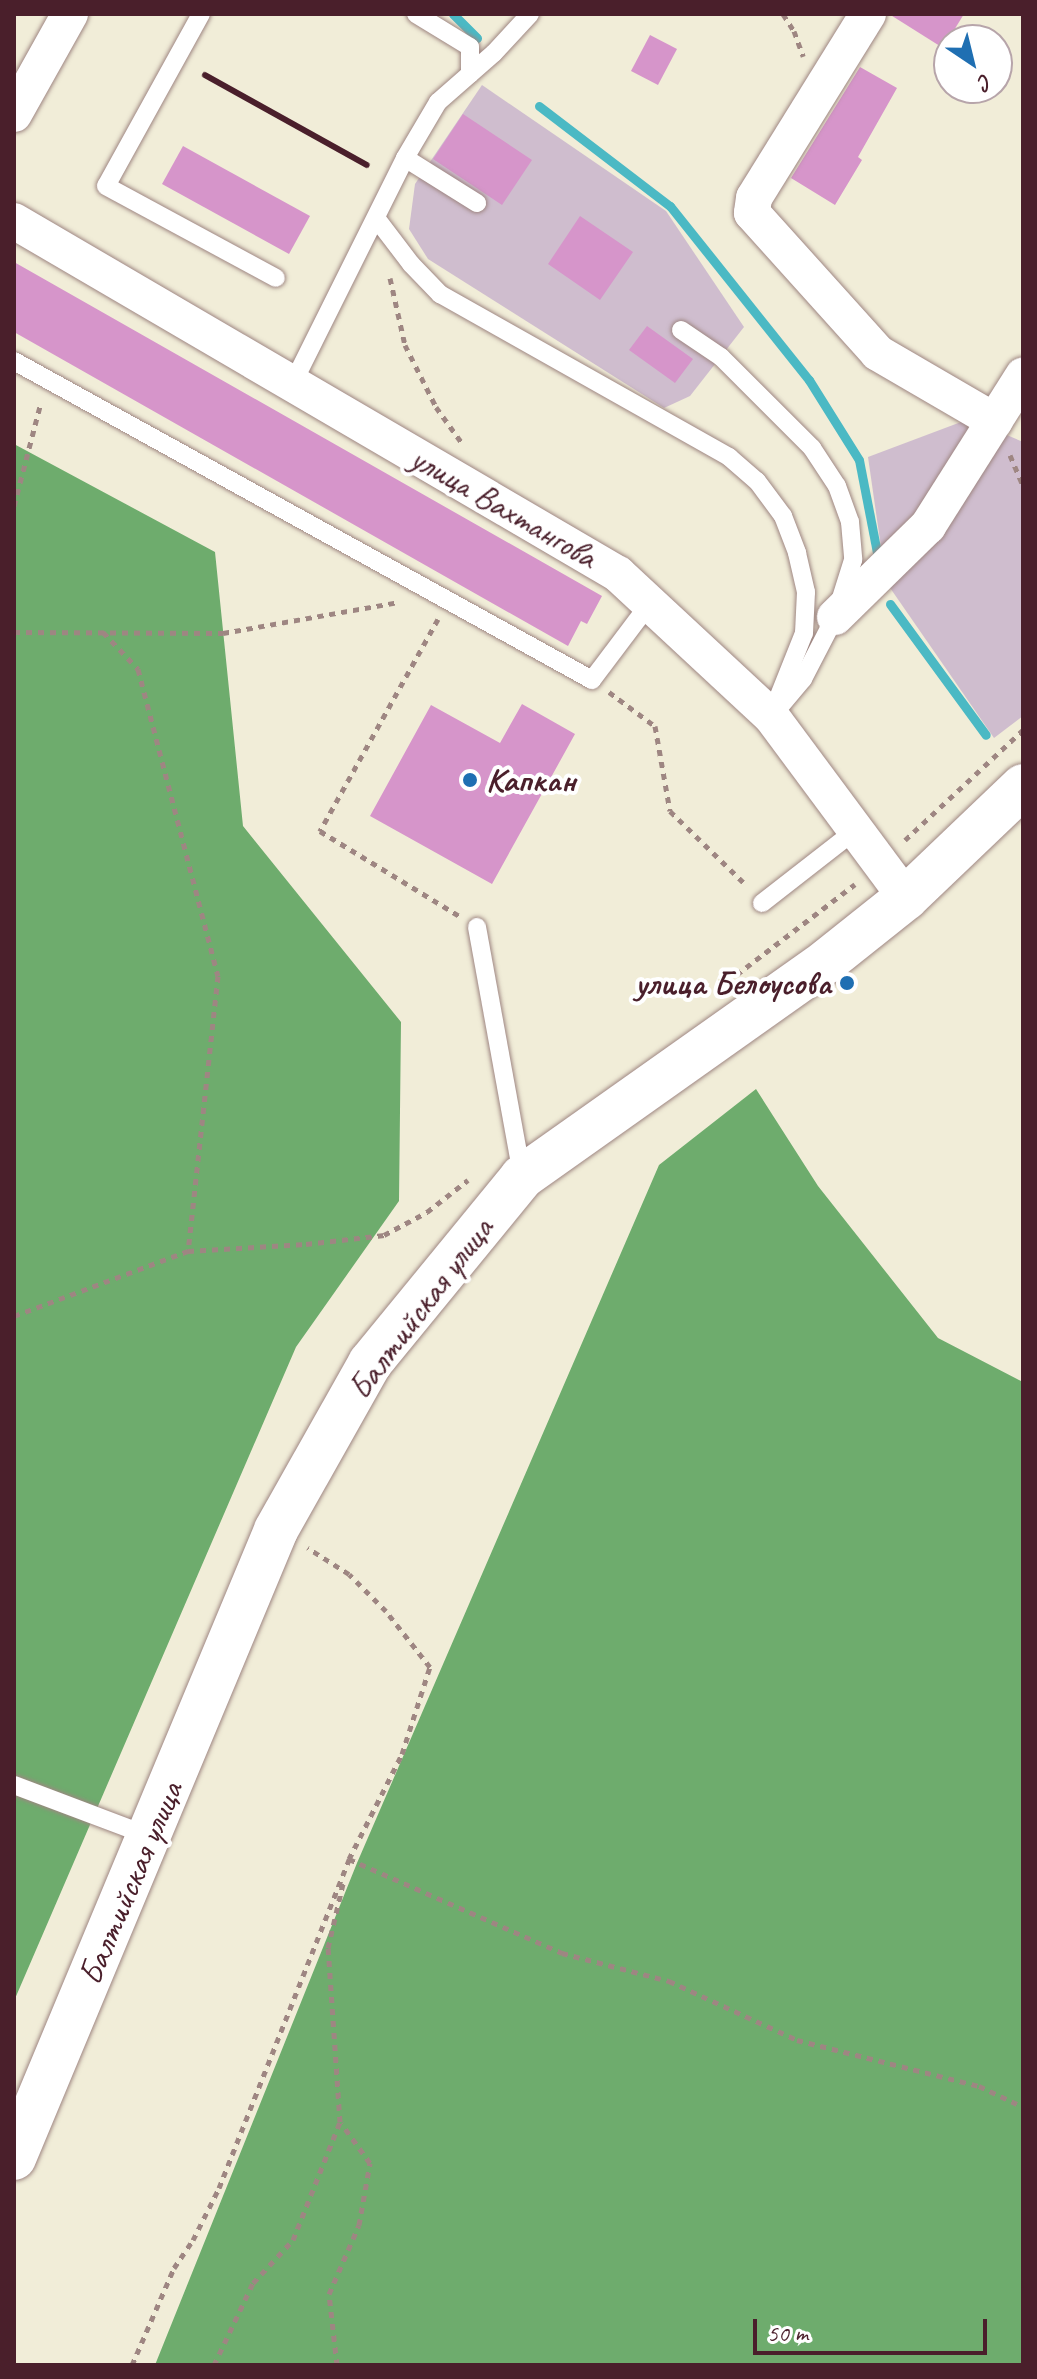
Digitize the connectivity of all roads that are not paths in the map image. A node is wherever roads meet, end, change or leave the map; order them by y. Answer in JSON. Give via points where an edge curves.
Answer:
{"nodes":[{"id":1,"x":70,"y":14,"type":"edge"},
{"id":2,"x":201,"y":14,"type":"edge"},
{"id":3,"x":416,"y":14,"type":"edge"},
{"id":4,"x":530,"y":14,"type":"edge"},
{"id":5,"x":868,"y":14,"type":"edge"},
{"id":6,"x":470,"y":74,"type":"junction"},
{"id":7,"x":14,"y":114,"type":"edge"},
{"id":8,"x":405,"y":158,"type":"junction"},
{"id":9,"x":477,"y":203,"type":"dead end"},
{"id":10,"x":376,"y":218,"type":"junction"},
{"id":11,"x":14,"y":221,"type":"edge"},
{"id":12,"x":276,"y":278,"type":"dead end"},
{"id":13,"x":681,"y":330,"type":"dead end"},
{"id":14,"x":14,"y":361,"type":"edge"},
{"id":15,"x":1023,"y":376,"type":"edge"},
{"id":16,"x":293,"y":383,"type":"junction"},
{"id":17,"x":995,"y":421,"type":"junction"},
{"id":18,"x":650,"y":603,"type":"junction"},
{"id":19,"x":835,"y":617,"type":"junction"},
{"id":20,"x":771,"y":716,"type":"junction"},
{"id":21,"x":1023,"y":786,"type":"edge"},
{"id":22,"x":857,"y":829,"type":"junction"},
{"id":23,"x":906,"y":898,"type":"junction"},
{"id":24,"x":762,"y":903,"type":"road end"},
{"id":25,"x":477,"y":927,"type":"road end"},
{"id":26,"x":522,"y":1177,"type":"junction"},
{"id":27,"x":14,"y":1785,"type":"edge"},
{"id":28,"x":149,"y":1836,"type":"junction"},
{"id":29,"x":14,"y":2158,"type":"edge"}],
"edges":[{"from":1,"to":7,"type":"street"},
{"from":2,"to":12,"type":"lane","via":[[106,186]]},
{"from":3,"to":6,"type":"lane","via":[[470,47]]},
{"from":4,"to":6,"type":"lane"},
{"from":5,"to":17,"type":"street","via":[[754,198],[752,213],[878,353]]},
{"from":6,"to":8,"type":"lane","via":[[438,102]]},
{"from":8,"to":9,"type":"lane"},
{"from":8,"to":10,"type":"lane"},
{"from":10,"to":16,"type":"lane"},
{"from":10,"to":20,"type":"lane","via":[[440,294],[717,450],[757,481],[783,516],[806,592],[804,633]]},
{"from":11,"to":16,"type":"street","name":"улица Вахтангова"},
{"from":13,"to":19,"type":"lane","via":[[721,357],[775,409],[812,448],[837,486],[850,522],[853,560]]},
{"from":14,"to":18,"type":"lane","via":[[592,680]]},
{"from":15,"to":17,"type":"street"},
{"from":16,"to":18,"type":"street","name":"улица Вахтангова","via":[[618,574]]},
{"from":17,"to":19,"type":"street","via":[[928,526]]},
{"from":18,"to":20,"type":"street","name":"улица Вахтангова"},
{"from":19,"to":20,"type":"lane","via":[[803,679]]},
{"from":20,"to":22,"type":"street","name":"улица Вахтангова"},
{"from":21,"to":23,"type":"main road","name":"Балтийская улица"},
{"from":22,"to":23,"type":"street","name":"улица Вахтангова"},
{"from":22,"to":24,"type":"lane"},
{"from":23,"to":26,"type":"main road","name":"Балтийская улица","via":[[828,960]]},
{"from":25,"to":26,"type":"lane"},
{"from":26,"to":28,"type":"main road","name":"Балтийская улица","via":[[370,1363],[276,1530]]},
{"from":27,"to":28,"type":"lane"},
{"from":28,"to":29,"type":"main road","name":"Балтийская улица"}]}
